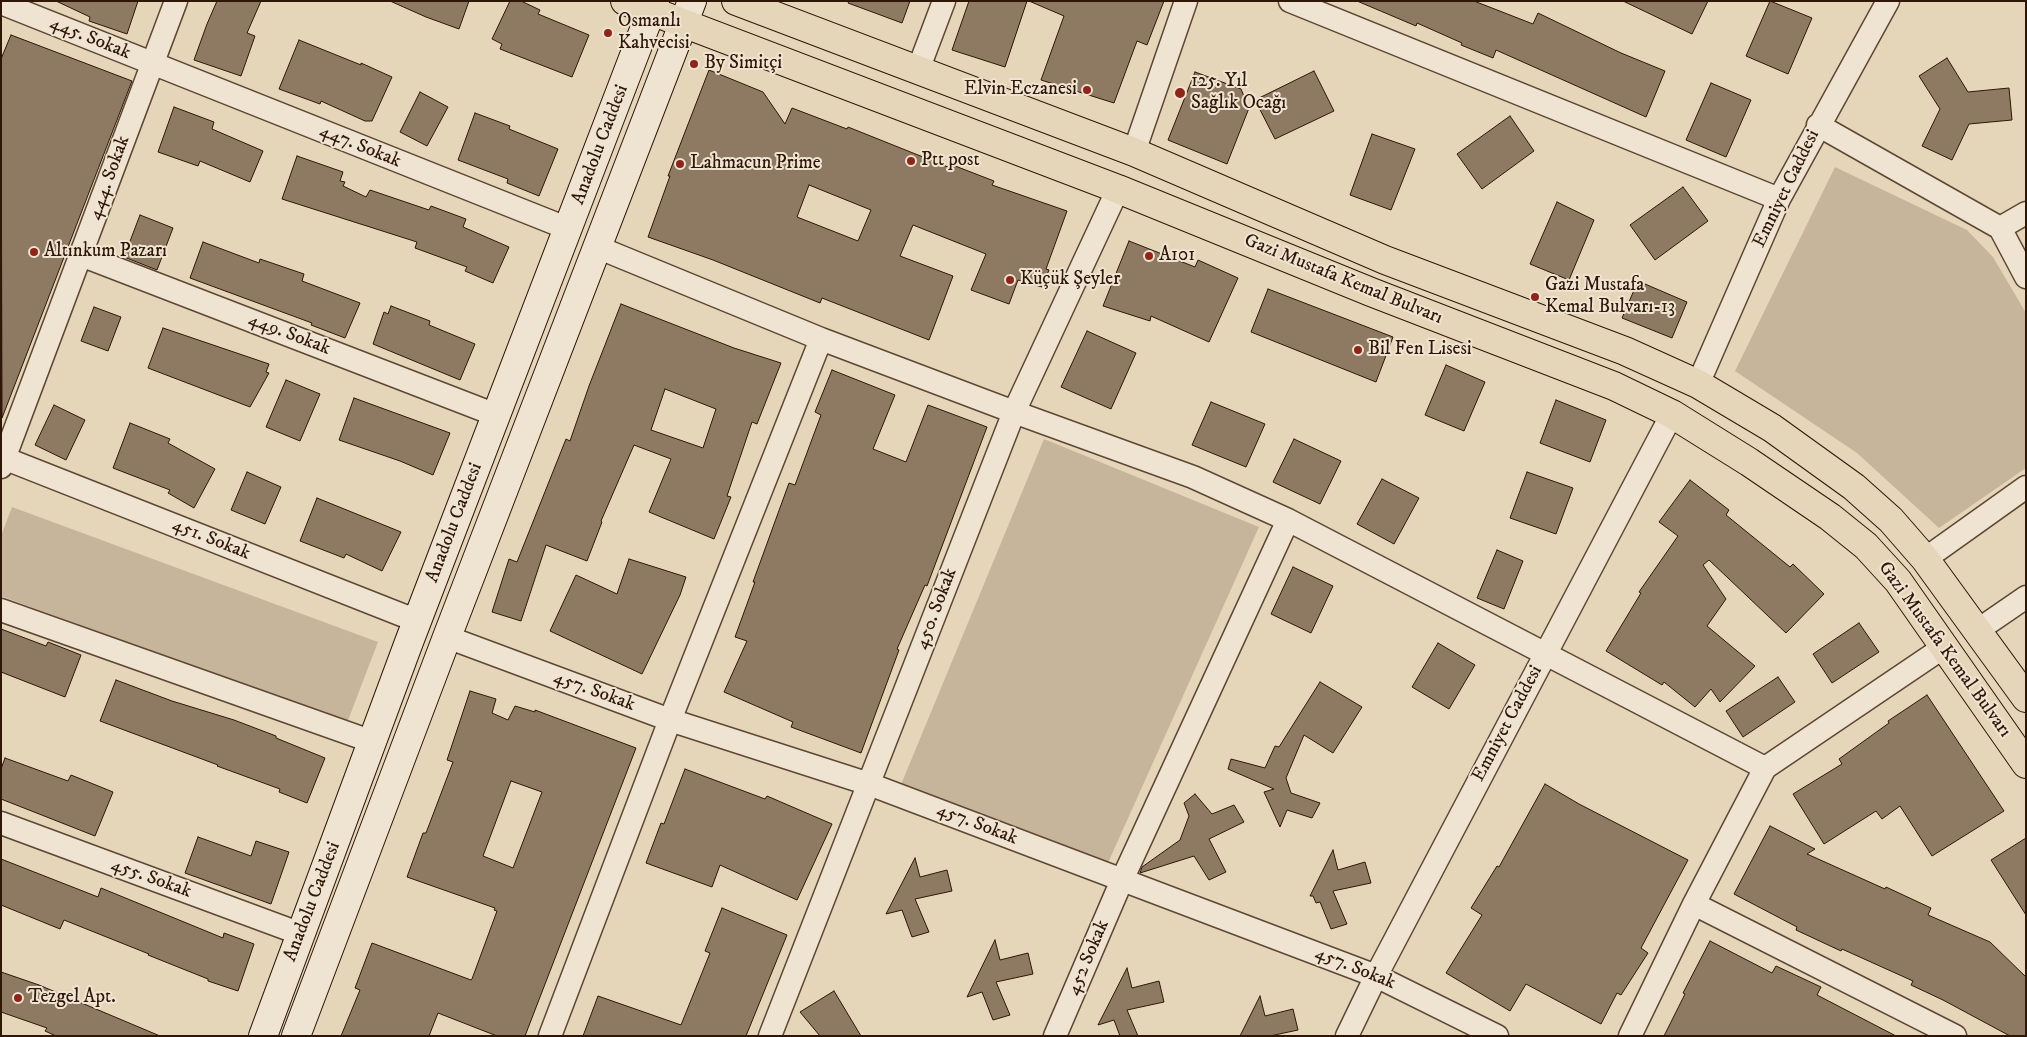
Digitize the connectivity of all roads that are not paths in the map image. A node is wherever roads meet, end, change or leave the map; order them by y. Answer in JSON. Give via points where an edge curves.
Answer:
{"nodes":[{"id":1,"x":176,"y":1,"type":"edge"},
{"id":2,"x":625,"y":1,"type":"edge"},
{"id":3,"x":736,"y":1,"type":"edge"},
{"id":4,"x":944,"y":1,"type":"edge"},
{"id":5,"x":1186,"y":1,"type":"edge"},
{"id":6,"x":1290,"y":1,"type":"edge"},
{"id":7,"x":1888,"y":1,"type":"edge"},
{"id":8,"x":1,"y":3,"type":"edge"},
{"id":9,"x":653,"y":6,"type":"edge"},
{"id":10,"x":688,"y":12,"type":"edge"},
{"id":11,"x":152,"y":64,"type":"junction"},
{"id":12,"x":918,"y":70,"type":"junction"},
{"id":13,"x":1818,"y":125,"type":"junction"},
{"id":14,"x":1134,"y":152,"type":"junction"},
{"id":15,"x":1118,"y":189,"type":"junction"},
{"id":16,"x":1779,"y":199,"type":"junction"},
{"id":17,"x":2026,"y":213,"type":"edge"},
{"id":18,"x":2000,"y":228,"type":"junction"},
{"id":19,"x":569,"y":229,"type":"junction"},
{"id":20,"x":598,"y":247,"type":"junction"},
{"id":21,"x":81,"y":255,"type":"junction"},
{"id":22,"x":2026,"y":277,"type":"edge"},
{"id":23,"x":821,"y":339,"type":"junction"},
{"id":24,"x":1698,"y":384,"type":"junction"},
{"id":25,"x":1014,"y":412,"type":"junction"},
{"id":26,"x":1672,"y":414,"type":"junction"},
{"id":27,"x":496,"y":415,"type":"junction"},
{"id":28,"x":2,"y":460,"type":"edge"},
{"id":29,"x":2026,"y":487,"type":"edge"},
{"id":30,"x":1288,"y":520,"type":"junction"},
{"id":31,"x":1925,"y":559,"type":"junction"},
{"id":32,"x":2026,"y":597,"type":"edge"},
{"id":33,"x":1,"y":610,"type":"edge"},
{"id":34,"x":418,"y":620,"type":"junction"},
{"id":35,"x":1978,"y":630,"type":"junction"},
{"id":36,"x":446,"y":638,"type":"junction"},
{"id":37,"x":1944,"y":647,"type":"junction"},
{"id":38,"x":1545,"y":653,"type":"junction"},
{"id":39,"x":2026,"y":698,"type":"edge"},
{"id":40,"x":670,"y":720,"type":"junction"},
{"id":41,"x":372,"y":742,"type":"junction"},
{"id":42,"x":2026,"y":764,"type":"edge"},
{"id":43,"x":1765,"y":768,"type":"junction"},
{"id":44,"x":868,"y":784,"type":"junction"},
{"id":45,"x":1,"y":823,"type":"edge"},
{"id":46,"x":1122,"y":880,"type":"junction"},
{"id":47,"x":1694,"y":904,"type":"junction"},
{"id":48,"x":301,"y":934,"type":"junction"},
{"id":49,"x":1376,"y":976,"type":"junction"},
{"id":50,"x":263,"y":1036,"type":"edge"},
{"id":51,"x":296,"y":1036,"type":"edge"},
{"id":52,"x":550,"y":1036,"type":"edge"},
{"id":53,"x":770,"y":1036,"type":"edge"},
{"id":54,"x":1055,"y":1036,"type":"edge"},
{"id":55,"x":1347,"y":1036,"type":"edge"},
{"id":56,"x":1497,"y":1036,"type":"edge"},
{"id":57,"x":1630,"y":1036,"type":"edge"},
{"id":58,"x":1955,"y":1036,"type":"edge"}],
"edges":[{"from":1,"to":11,"type":"street","name":"444. Sokak"},
{"from":2,"to":9,"type":"main road","name":"Gazi Mustafa Kemal Bulvarı"},
{"from":3,"to":12,"type":"main road","name":"Gazi Mustafa Kemal Bulvarı"},
{"from":4,"to":12,"type":"street"},
{"from":5,"to":14,"type":"street"},
{"from":6,"to":16,"type":"street"},
{"from":7,"to":13,"type":"street","name":"Emniyet Caddesi"},
{"from":8,"to":11,"type":"street","name":"445. Sokak"},
{"from":9,"to":10,"type":"main road","name":"Gazi Mustafa Kemal Bulvarı"},
{"from":9,"to":19,"type":"main road","name":"Anadolu Caddesi"},
{"from":10,"to":15,"type":"main road","name":"Gazi Mustafa Kemal Bulvarı"},
{"from":10,"to":20,"type":"main road","name":"Anadolu Caddesi"},
{"from":11,"to":19,"type":"street","name":"447. Sokak"},
{"from":11,"to":21,"type":"street","name":"444. Sokak"},
{"from":12,"to":14,"type":"main road","name":"Gazi Mustafa Kemal Bulvarı"},
{"from":13,"to":16,"type":"street","name":"Emniyet Caddesi"},
{"from":13,"to":18,"type":"street"},
{"from":14,"to":24,"type":"main road","name":"Gazi Mustafa Kemal Bulvarı","via":[[1385,260],[1625,351]]},
{"from":15,"to":25,"type":"street","name":"450. Sokak"},
{"from":15,"to":26,"type":"main road","name":"Gazi Mustafa Kemal Bulvarı","via":[[1614,386]]},
{"from":16,"to":24,"type":"street","name":"Emniyet Caddesi"},
{"from":17,"to":18,"type":"street"},
{"from":18,"to":22,"type":"street"},
{"from":19,"to":27,"type":"main road","name":"Anadolu Caddesi"},
{"from":20,"to":23,"type":"street"},
{"from":20,"to":36,"type":"main road","name":"Anadolu Caddesi"},
{"from":21,"to":27,"type":"street","name":"449. Sokak"},
{"from":21,"to":28,"type":"street","name":"444. Sokak"},
{"from":23,"to":25,"type":"street"},
{"from":23,"to":40,"type":"street"},
{"from":24,"to":31,"type":"main road","name":"Gazi Mustafa Kemal Bulvarı","via":[[1772,428],[1854,487],[1891,520]]},
{"from":25,"to":30,"type":"street","via":[[1193,477]]},
{"from":25,"to":44,"type":"street","name":"450. Sokak"},
{"from":26,"to":37,"type":"main road","name":"Gazi Mustafa Kemal Bulvarı","via":[[1830,516],[1866,546],[1898,581]]},
{"from":26,"to":38,"type":"street","name":"Emniyet Caddesi"},
{"from":27,"to":34,"type":"main road","name":"Anadolu Caddesi"},
{"from":28,"to":34,"type":"street","name":"451. Sokak"},
{"from":29,"to":31,"type":"street"},
{"from":30,"to":38,"type":"street"},
{"from":30,"to":46,"type":"street","name":"452 Sokak"},
{"from":31,"to":35,"type":"main road","name":"Gazi Mustafa Kemal Bulvarı"},
{"from":32,"to":35,"type":"street"},
{"from":33,"to":41,"type":"street"},
{"from":34,"to":41,"type":"main road","name":"Anadolu Caddesi"},
{"from":35,"to":39,"type":"main road","name":"Gazi Mustafa Kemal Bulvarı"},
{"from":36,"to":40,"type":"street","name":"457. Sokak"},
{"from":36,"to":51,"type":"main road","name":"Anadolu Caddesi"},
{"from":37,"to":42,"type":"main road","name":"Gazi Mustafa Kemal Bulvarı"},
{"from":37,"to":43,"type":"street"},
{"from":38,"to":43,"type":"street"},
{"from":38,"to":49,"type":"street","name":"Emniyet Caddesi"},
{"from":40,"to":44,"type":"street","name":"457. Sokak"},
{"from":40,"to":52,"type":"street"},
{"from":41,"to":48,"type":"main road","name":"Anadolu Caddesi"},
{"from":43,"to":47,"type":"street"},
{"from":44,"to":46,"type":"street","name":"457. Sokak"},
{"from":44,"to":53,"type":"street","name":"450. Sokak"},
{"from":45,"to":48,"type":"street","name":"455. Sokak"},
{"from":46,"to":49,"type":"street","name":"457. Sokak"},
{"from":46,"to":54,"type":"street","name":"452 Sokak"},
{"from":47,"to":57,"type":"street"},
{"from":47,"to":58,"type":"street"},
{"from":48,"to":50,"type":"main road","name":"Anadolu Caddesi"},
{"from":49,"to":55,"type":"street","name":"Emniyet Caddesi"},
{"from":49,"to":56,"type":"street","name":"457. Sokak"}]}
